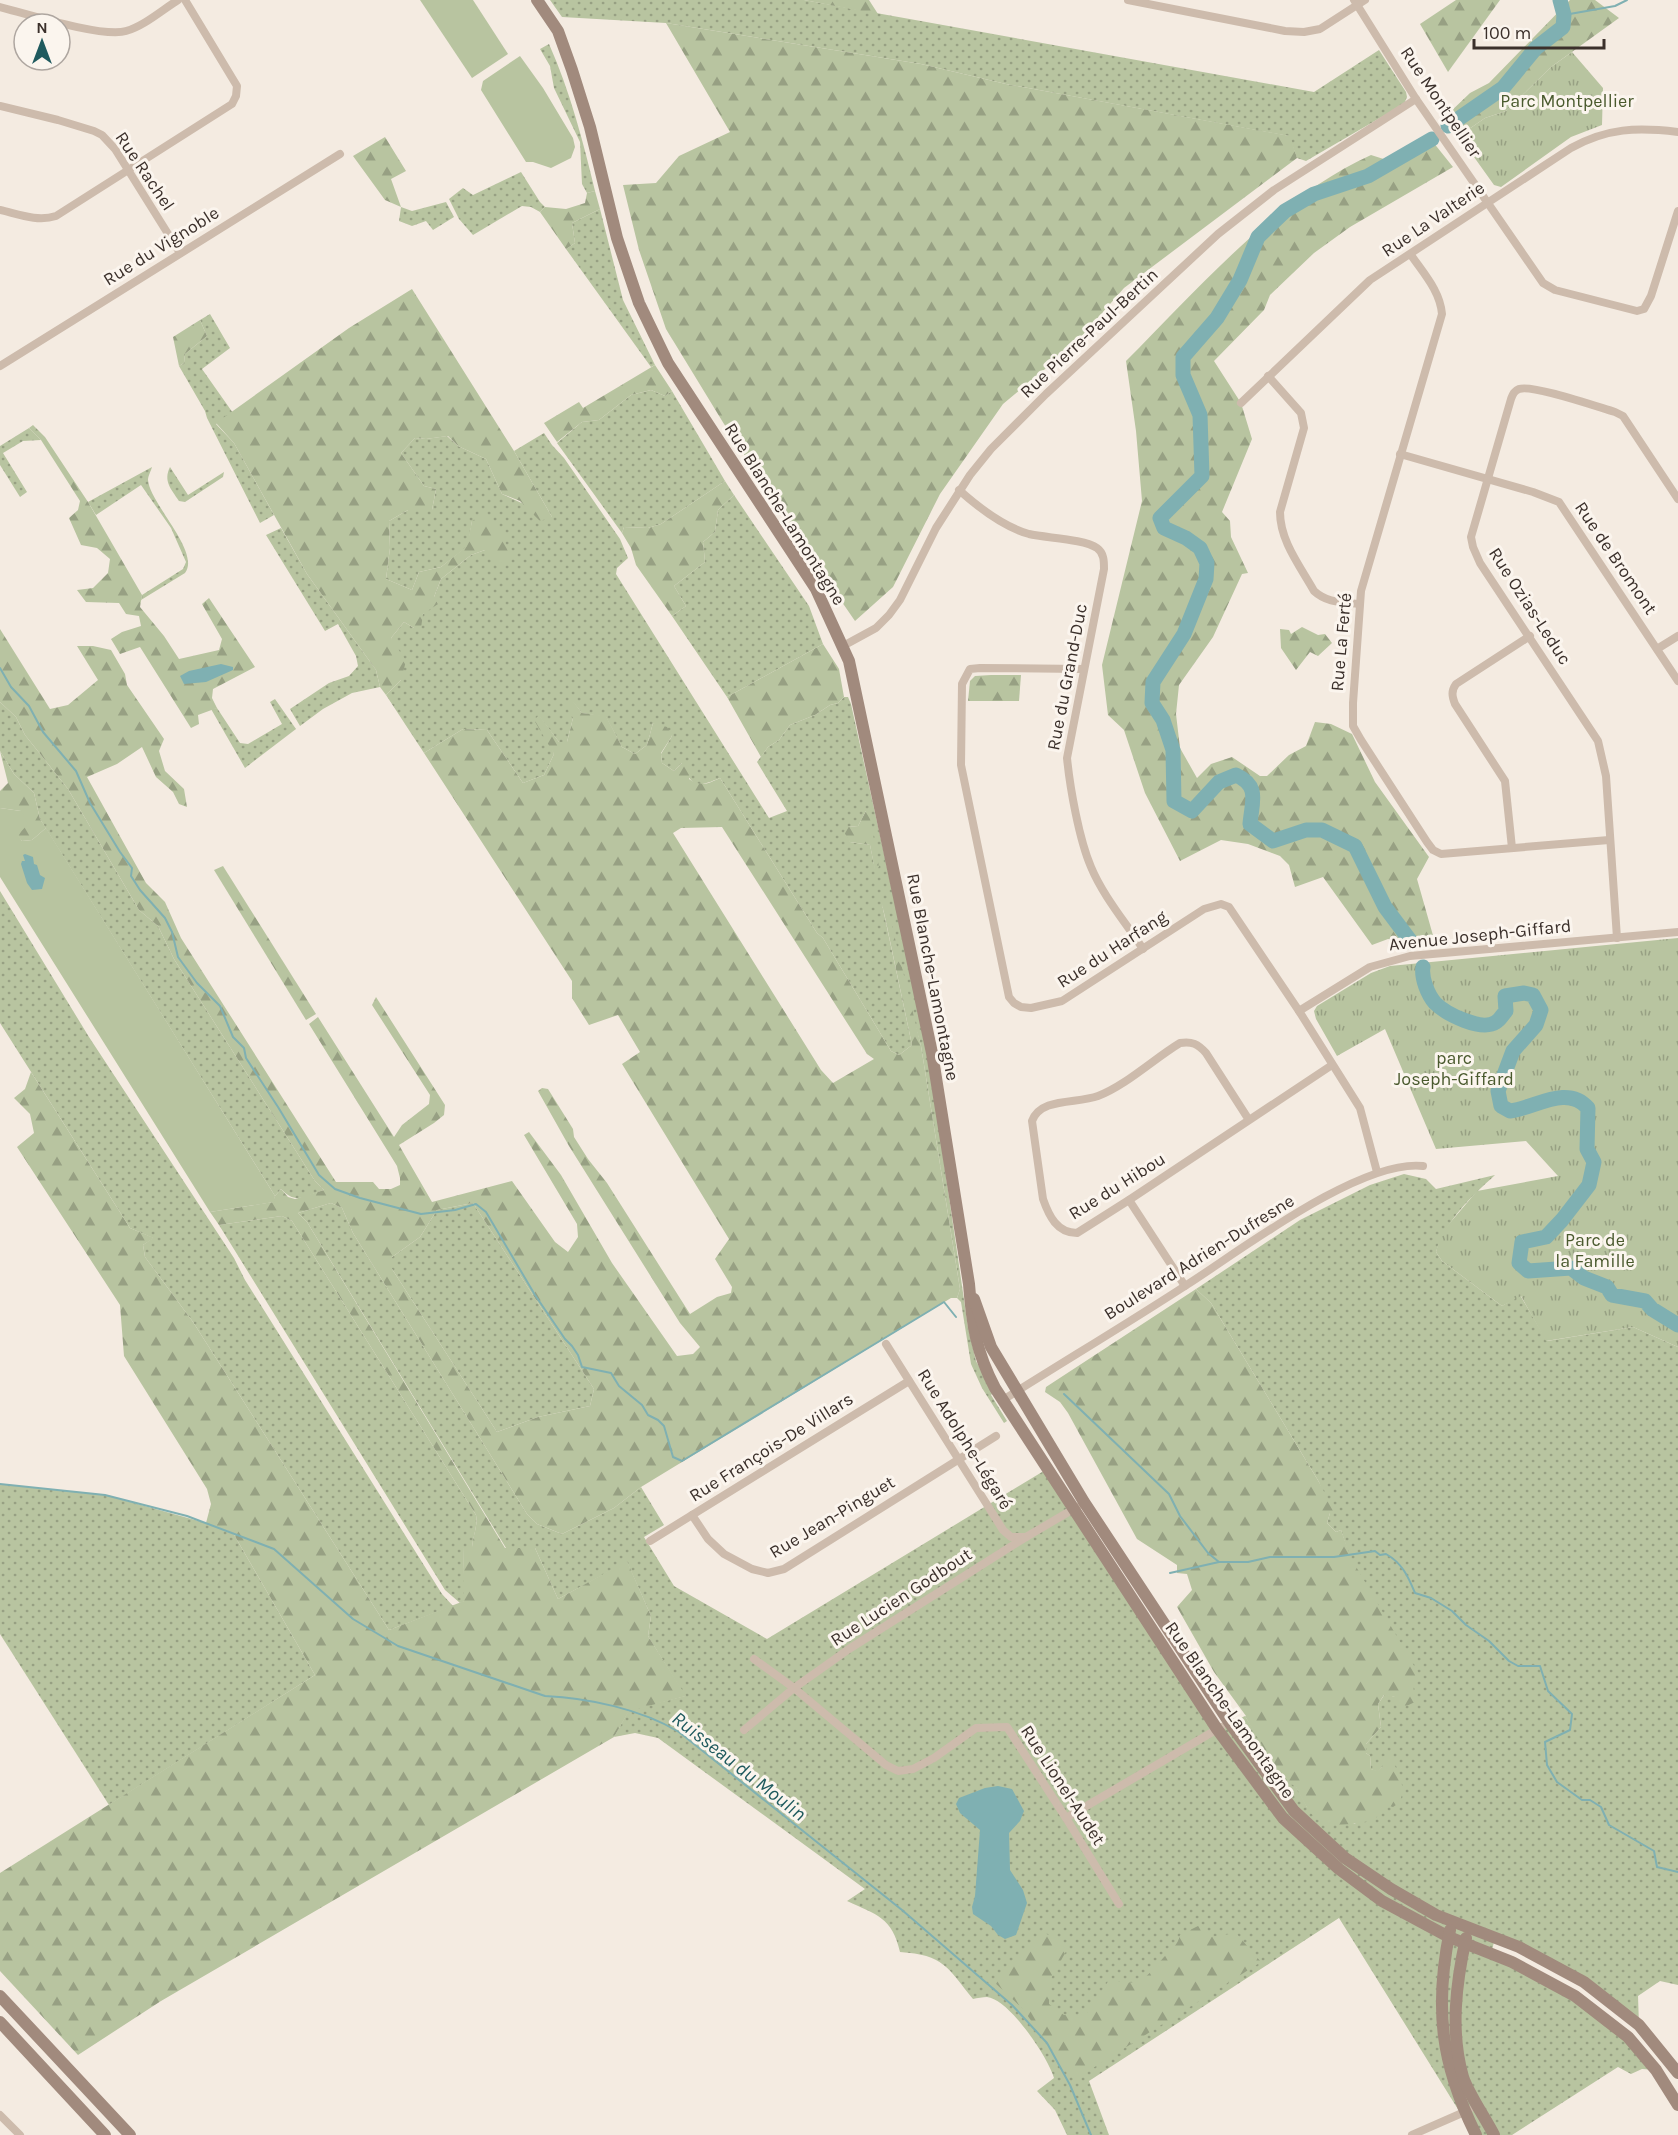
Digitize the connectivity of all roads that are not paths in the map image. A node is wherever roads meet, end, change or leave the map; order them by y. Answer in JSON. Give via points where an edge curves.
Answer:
{"nodes":[{"id":1,"x":177,"y":0,"type":"edge"},
{"id":2,"x":185,"y":0,"type":"edge"},
{"id":3,"x":537,"y":0,"type":"edge"},
{"id":4,"x":1128,"y":0,"type":"edge"},
{"id":5,"x":1193,"y":0,"type":"edge"},
{"id":6,"x":1359,"y":2,"type":"edge"},
{"id":7,"x":0,"y":7,"type":"edge"},
{"id":8,"x":1191,"y":12,"type":"junction"},
{"id":9,"x":1416,"y":99,"type":"junction"},
{"id":10,"x":0,"y":106,"type":"edge"},
{"id":11,"x":1678,"y":132,"type":"edge"},
{"id":12,"x":340,"y":154,"type":"dead end"},
{"id":13,"x":127,"y":170,"type":"junction"},
{"id":14,"x":1489,"y":202,"type":"junction"},
{"id":15,"x":0,"y":210,"type":"edge"},
{"id":16,"x":1678,"y":211,"type":"edge"},
{"id":17,"x":180,"y":253,"type":"junction"},
{"id":18,"x":1411,"y":255,"type":"junction"},
{"id":19,"x":0,"y":366,"type":"edge"},
{"id":20,"x":1268,"y":376,"type":"junction"},
{"id":21,"x":1241,"y":404,"type":"dead end"},
{"id":22,"x":1400,"y":454,"type":"junction"},
{"id":23,"x":1488,"y":479,"type":"junction"},
{"id":24,"x":959,"y":490,"type":"junction"},
{"id":25,"x":1678,"y":499,"type":"edge"},
{"id":26,"x":1359,"y":604,"type":"junction"},
{"id":27,"x":1530,"y":636,"type":"junction"},
{"id":28,"x":1678,"y":636,"type":"edge"},
{"id":29,"x":843,"y":646,"type":"junction"},
{"id":30,"x":1658,"y":649,"type":"junction"},
{"id":31,"x":1083,"y":669,"type":"junction"},
{"id":32,"x":1678,"y":681,"type":"edge"},
{"id":33,"x":1609,"y":840,"type":"junction"},
{"id":34,"x":1512,"y":849,"type":"junction"},
{"id":35,"x":1678,"y":932,"type":"edge"},
{"id":36,"x":1617,"y":938,"type":"junction"},
{"id":37,"x":1143,"y":949,"type":"junction"},
{"id":38,"x":1299,"y":1011,"type":"junction"},
{"id":39,"x":1332,"y":1065,"type":"junction"},
{"id":40,"x":1249,"y":1120,"type":"junction"},
{"id":41,"x":1423,"y":1166,"type":"dead end"},
{"id":42,"x":1377,"y":1172,"type":"junction"},
{"id":43,"x":1130,"y":1200,"type":"junction"},
{"id":44,"x":969,"y":1284,"type":"junction"},
{"id":45,"x":1185,"y":1286,"type":"junction"},
{"id":46,"x":886,"y":1344,"type":"dead end"},
{"id":47,"x":909,"y":1382,"type":"junction"},
{"id":48,"x":1017,"y":1392,"type":"junction"},
{"id":49,"x":1003,"y":1400,"type":"junction"},
{"id":50,"x":996,"y":1436,"type":"dead end"},
{"id":51,"x":959,"y":1459,"type":"junction"},
{"id":52,"x":1079,"y":1506,"type":"junction"},
{"id":53,"x":692,"y":1515,"type":"junction"},
{"id":54,"x":1026,"y":1537,"type":"junction"},
{"id":55,"x":650,"y":1541,"type":"dead end"},
{"id":56,"x":754,"y":1659,"type":"dead end"},
{"id":57,"x":794,"y":1688,"type":"junction"},
{"id":58,"x":1230,"y":1722,"type":"junction"},
{"id":59,"x":1217,"y":1729,"type":"junction"},
{"id":60,"x":744,"y":1730,"type":"dead end"},
{"id":61,"x":1066,"y":1818,"type":"junction"},
{"id":62,"x":1119,"y":1904,"type":"dead end"},
{"id":63,"x":1452,"y":1921,"type":"junction"},
{"id":64,"x":1468,"y":1928,"type":"junction"},
{"id":65,"x":1449,"y":1937,"type":"junction"},
{"id":66,"x":1464,"y":1943,"type":"junction"},
{"id":67,"x":0,"y":1996,"type":"edge"},
{"id":68,"x":0,"y":2022,"type":"edge"},
{"id":69,"x":1678,"y":2073,"type":"edge"},
{"id":70,"x":1678,"y":2105,"type":"edge"},
{"id":71,"x":1479,"y":2106,"type":"junction"},
{"id":72,"x":1465,"y":2112,"type":"junction"},
{"id":73,"x":0,"y":2115,"type":"edge"},
{"id":74,"x":20,"y":2135,"type":"edge"},
{"id":75,"x":105,"y":2135,"type":"edge"},
{"id":76,"x":130,"y":2135,"type":"edge"},
{"id":77,"x":1412,"y":2135,"type":"edge"},
{"id":78,"x":1476,"y":2135,"type":"edge"},
{"id":79,"x":1494,"y":2135,"type":"edge"}],
"edges":[{"from":1,"to":7,"type":"street","via":[[134,29],[112,33]]},
{"from":2,"to":13,"type":"street","via":[[234,79],[236,96],[232,104]]},
{"from":3,"to":29,"type":"street","name":"Rue Blanche-Lamontagne","via":[[558,31],[572,70],[617,238],[639,303],[668,363],[816,589]]},
{"from":4,"to":8,"type":"street"},
{"from":5,"to":8,"type":"street"},
{"from":6,"to":8,"type":"street","via":[[1320,29],[1304,32]]},
{"from":6,"to":9,"type":"street","name":"Rue Montpellier"},
{"from":9,"to":14,"type":"street","name":"Rue Montpellier"},
{"from":9,"to":24,"type":"street","name":"Rue Pierre-Paul-Bertin","via":[[1274,190],[1218,234],[1011,429]]},
{"from":10,"to":13,"type":"street","name":"Rue Rachel","via":[[94,131],[109,141]]},
{"from":11,"to":14,"type":"street","name":"Rue La Valterie","via":[[1629,129],[1589,138]]},
{"from":12,"to":17,"type":"street","name":"Rue du Vignoble"},
{"from":13,"to":15,"type":"street","via":[[56,216],[46,219]]},
{"from":13,"to":17,"type":"street","name":"Rue Rachel"},
{"from":14,"to":16,"type":"street","name":"Rue Montpellier","via":[[1543,283],[1555,290],[1637,311],[1644,309],[1651,296]]},
{"from":14,"to":18,"type":"street","name":"Rue La Valterie"},
{"from":17,"to":19,"type":"street","name":"Rue du Vignoble"},
{"from":18,"to":20,"type":"street","name":"Rue La Valterie","via":[[1370,280]]},
{"from":18,"to":22,"type":"street","name":"Rue La Ferté","via":[[1437,293],[1442,314]]},
{"from":20,"to":21,"type":"street","name":"Rue La Valterie"},
{"from":20,"to":26,"type":"street","via":[[1304,420],[1280,525],[1314,591],[1330,602]]},
{"from":22,"to":23,"type":"street","name":"Rue de Bromont"},
{"from":22,"to":26,"type":"street","name":"Rue La Ferté"},
{"from":23,"to":25,"type":"street","name":"Rue Ozias-Leduc","via":[[1513,392],[1527,388],[1623,416]]},
{"from":23,"to":27,"type":"street","name":"Rue Ozias-Leduc","via":[[1471,537],[1473,547]]},
{"from":23,"to":30,"type":"street","name":"Rue de Bromont","via":[[1559,502]]},
{"from":24,"to":29,"type":"street","name":"Rue Pierre-Paul-Bertin","via":[[889,615],[876,628]]},
{"from":24,"to":31,"type":"street","name":"Rue du Grand-Duc","via":[[1018,530],[1088,544],[1102,553],[1104,569]]},
{"from":26,"to":34,"type":"street","name":"Rue La Ferté","via":[[1353,726],[1373,760],[1433,849],[1441,854]]},
{"from":27,"to":33,"type":"street","name":"Rue Ozias-Leduc","via":[[1598,741],[1606,777]]},
{"from":27,"to":34,"type":"street","via":[[1452,690],[1455,704],[1505,781]]},
{"from":28,"to":30,"type":"street"},
{"from":29,"to":44,"type":"street","name":"Rue Blanche-Lamontagne","via":[[932,1053]]},
{"from":30,"to":32,"type":"street","name":"Rue de Bromont"},
{"from":31,"to":37,"type":"street","name":"Rue du Grand-Duc","via":[[1067,758],[1079,822],[1090,866]]},
{"from":31,"to":37,"type":"street","name":"Rue du Harfang","via":[[970,669],[963,684],[962,765],[1009,997],[1021,1007],[1031,1008],[1062,1001]]},
{"from":33,"to":34,"type":"street","name":"Rue La Ferté"},
{"from":33,"to":36,"type":"street","name":"Rue Ozias-Leduc"},
{"from":35,"to":36,"type":"street","name":"Avenue Joseph-Giffard"},
{"from":36,"to":38,"type":"street","name":"Avenue Joseph-Giffard","via":[[1437,953],[1388,961],[1358,974]]},
{"from":37,"to":38,"type":"street","name":"Rue du Harfang","via":[[1204,909],[1221,904],[1229,907]]},
{"from":38,"to":39,"type":"street","name":"Rue du Harfang"},
{"from":39,"to":40,"type":"street","name":"Rue du Hibou"},
{"from":39,"to":42,"type":"street","name":"Rue du Harfang","via":[[1360,1108]]},
{"from":40,"to":43,"type":"street","name":"Rue du Hibou"},
{"from":40,"to":43,"type":"street","name":"Rue du Hibou","via":[[1206,1053],[1189,1042],[1180,1043],[1098,1096],[1040,1108],[1032,1121],[1044,1199],[1047,1212],[1061,1229],[1077,1233]]},
{"from":41,"to":42,"type":"street","name":"Boulevard Adrien-Dufresne"},
{"from":42,"to":45,"type":"street","name":"Boulevard Adrien-Dufresne","via":[[1296,1214]]},
{"from":43,"to":45,"type":"street"},
{"from":44,"to":48,"type":"street","name":"Rue Blanche-Lamontagne","via":[[991,1347]]},
{"from":44,"to":49,"type":"street","name":"Rue Blanche-Lamontagne","via":[[972,1322],[982,1364]]},
{"from":45,"to":48,"type":"street","name":"Boulevard Adrien-Dufresne"},
{"from":46,"to":47,"type":"street","name":"Rue Adolphe-Légaré"},
{"from":47,"to":51,"type":"street","name":"Rue Adolphe-Légaré"},
{"from":47,"to":53,"type":"street","name":"Rue François-De Villars"},
{"from":48,"to":49,"type":"street","name":"Boulevard Adrien-Dufresne"},
{"from":48,"to":52,"type":"street","name":"Rue Blanche-Lamontagne"},
{"from":49,"to":52,"type":"street","name":"Rue Blanche-Lamontagne"},
{"from":50,"to":51,"type":"street","name":"Rue Jean-Pinguet"},
{"from":51,"to":53,"type":"street","name":"Rue Jean-Pinguet","via":[[784,1569],[768,1573],[724,1554]]},
{"from":51,"to":54,"type":"street","name":"Rue Adolphe-Légaré","via":[[1003,1530],[1011,1537]]},
{"from":52,"to":54,"type":"street","name":"Rue Lucien Godbout"},
{"from":52,"to":58,"type":"street","name":"Rue Blanche-Lamontagne"},
{"from":52,"to":59,"type":"street","name":"Rue Blanche-Lamontagne"},
{"from":53,"to":55,"type":"street","name":"Rue François-De Villars"},
{"from":54,"to":57,"type":"street","name":"Rue Lucien Godbout"},
{"from":56,"to":57,"type":"street","name":"Rue Lionel-Audet"},
{"from":57,"to":60,"type":"street","name":"Rue Lucien Godbout"},
{"from":57,"to":61,"type":"street","name":"Rue Lionel-Audet","via":[[898,1771],[913,1769],[934,1758],[976,1728],[1007,1727]]},
{"from":58,"to":59,"type":"street"},
{"from":58,"to":63,"type":"street","name":"Rue Blanche-Lamontagne","via":[[1294,1811],[1345,1858],[1391,1889]]},
{"from":59,"to":61,"type":"street"},
{"from":59,"to":65,"type":"street","name":"Rue Blanche-Lamontagne","via":[[1282,1818],[1382,1901]]},
{"from":61,"to":62,"type":"street","name":"Rue Lionel-Audet"},
{"from":63,"to":64,"type":"street","name":"Rue Blanche-Lamontagne"},
{"from":63,"to":65,"type":"street"},
{"from":64,"to":66,"type":"street"},
{"from":64,"to":69,"type":"street","name":"Rue Blanche-Lamontagne","via":[[1519,1947],[1584,1982],[1640,2025]]},
{"from":65,"to":66,"type":"street","name":"Rue Blanche-Lamontagne"},
{"from":65,"to":72,"type":"street","via":[[1442,2034]]},
{"from":66,"to":70,"type":"street","name":"Rue Blanche-Lamontagne","via":[[1512,1962],[1575,1996],[1628,2037],[1656,2070]]},
{"from":66,"to":71,"type":"street","via":[[1455,2036],[1464,2078]]},
{"from":67,"to":76,"type":"street"},
{"from":68,"to":75,"type":"street"},
{"from":71,"to":72,"type":"street"},
{"from":71,"to":79,"type":"street"},
{"from":72,"to":77,"type":"street"},
{"from":72,"to":78,"type":"street"},
{"from":73,"to":74,"type":"street"}]}
